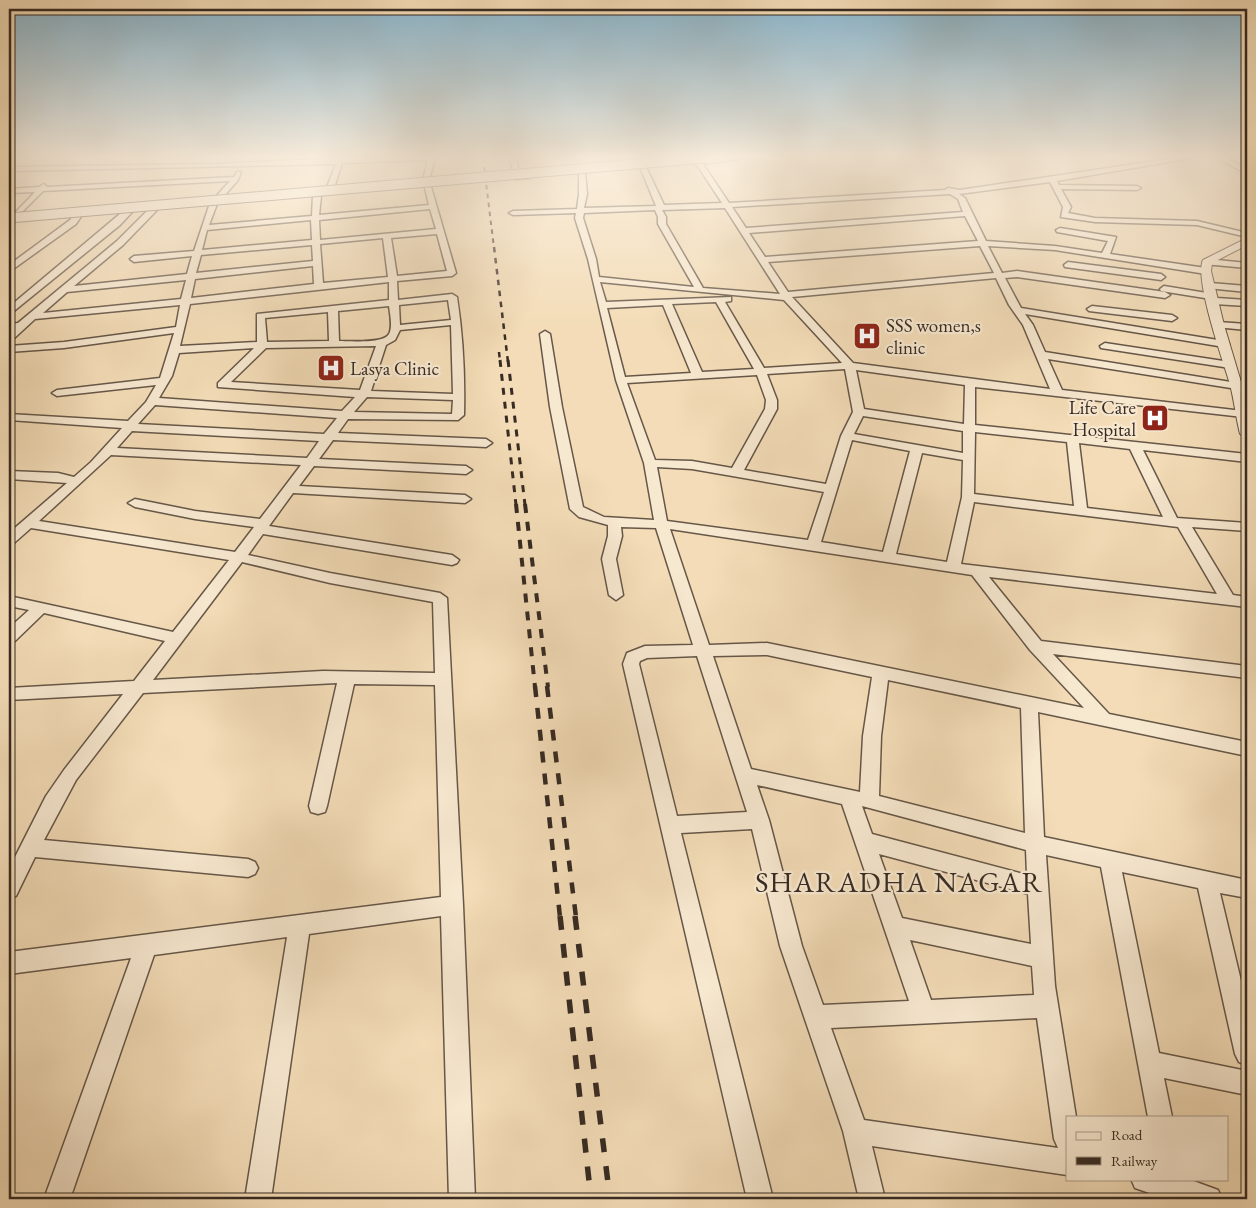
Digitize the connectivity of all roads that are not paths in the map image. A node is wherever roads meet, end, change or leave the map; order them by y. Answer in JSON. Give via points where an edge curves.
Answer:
{"nodes":[{"id":1,"x":33,"y":214,"type":"edge"},
{"id":2,"x":54,"y":214,"type":"edge"},
{"id":3,"x":72,"y":214,"type":"edge"},
{"id":4,"x":78,"y":214,"type":"edge"},
{"id":5,"x":126,"y":214,"type":"edge"},
{"id":6,"x":143,"y":214,"type":"edge"},
{"id":7,"x":210,"y":214,"type":"edge"},
{"id":8,"x":316,"y":214,"type":"edge"},
{"id":9,"x":354,"y":214,"type":"edge"},
{"id":10,"x":434,"y":214,"type":"edge"},
{"id":11,"x":580,"y":214,"type":"edge"},
{"id":12,"x":661,"y":214,"type":"edge"},
{"id":13,"x":732,"y":214,"type":"edge"},
{"id":14,"x":963,"y":214,"type":"edge"},
{"id":15,"x":968,"y":214,"type":"edge"},
{"id":16,"x":1064,"y":215,"type":"joint"},
{"id":17,"x":11,"y":218,"type":"edge"},
{"id":18,"x":316,"y":218,"type":"junction"},
{"id":19,"x":204,"y":228,"type":"junction"},
{"id":20,"x":1060,"y":230,"type":"junction"},
{"id":21,"x":439,"y":231,"type":"junction"},
{"id":22,"x":743,"y":231,"type":"junction"},
{"id":23,"x":1247,"y":234,"type":"edge"},
{"id":24,"x":387,"y":236,"type":"junction"},
{"id":25,"x":1247,"y":241,"type":"edge"},
{"id":26,"x":317,"y":242,"type":"junction"},
{"id":27,"x":983,"y":243,"type":"junction"},
{"id":28,"x":1055,"y":248,"type":"junction"},
{"id":29,"x":198,"y":254,"type":"junction"},
{"id":30,"x":1105,"y":256,"type":"junction"},
{"id":31,"x":134,"y":260,"type":"dead end"},
{"id":32,"x":762,"y":260,"type":"junction"},
{"id":33,"x":319,"y":263,"type":"junction"},
{"id":34,"x":1068,"y":265,"type":"dead end"},
{"id":35,"x":1163,"y":266,"type":"junction"},
{"id":36,"x":1247,"y":266,"type":"edge"},
{"id":37,"x":1206,"y":267,"type":"junction"},
{"id":38,"x":9,"y":269,"type":"edge"},
{"id":39,"x":1001,"y":275,"type":"junction"},
{"id":40,"x":191,"y":276,"type":"junction"},
{"id":41,"x":1161,"y":277,"type":"junction"},
{"id":42,"x":393,"y":279,"type":"junction"},
{"id":43,"x":595,"y":279,"type":"junction"},
{"id":44,"x":452,"y":285,"type":"junction"},
{"id":45,"x":319,"y":286,"type":"junction"},
{"id":46,"x":699,"y":288,"type":"junction"},
{"id":47,"x":1247,"y":289,"type":"edge"},
{"id":48,"x":64,"y":290,"type":"junction"},
{"id":49,"x":1212,"y":295,"type":"junction"},
{"id":50,"x":747,"y":296,"type":"junction"},
{"id":51,"x":787,"y":296,"type":"junction"},
{"id":52,"x":719,"y":300,"type":"junction"},
{"id":53,"x":185,"y":301,"type":"junction"},
{"id":54,"x":394,"y":302,"type":"junction"},
{"id":55,"x":667,"y":303,"type":"junction"},
{"id":56,"x":1167,"y":303,"type":"junction"},
{"id":57,"x":1247,"y":303,"type":"edge"},
{"id":58,"x":269,"y":304,"type":"junction"},
{"id":59,"x":602,"y":305,"type":"junction"},
{"id":60,"x":333,"y":308,"type":"junction"},
{"id":61,"x":1092,"y":309,"type":"dead end"},
{"id":62,"x":1018,"y":310,"type":"junction"},
{"id":63,"x":9,"y":312,"type":"edge"},
{"id":64,"x":33,"y":316,"type":"junction"},
{"id":65,"x":457,"y":322,"type":"junction"},
{"id":66,"x":1218,"y":325,"type":"junction"},
{"id":67,"x":21,"y":326,"type":"junction"},
{"id":68,"x":9,"y":327,"type":"edge"},
{"id":69,"x":1247,"y":327,"type":"edge"},
{"id":70,"x":395,"y":328,"type":"junction"},
{"id":71,"x":180,"y":329,"type":"junction"},
{"id":72,"x":545,"y":334,"type":"dead end"},
{"id":73,"x":1174,"y":336,"type":"junction"},
{"id":74,"x":9,"y":340,"type":"edge"},
{"id":75,"x":382,"y":343,"type":"junction"},
{"id":76,"x":334,"y":344,"type":"junction"},
{"id":77,"x":1224,"y":344,"type":"junction"},
{"id":78,"x":262,"y":346,"type":"junction"},
{"id":79,"x":1105,"y":346,"type":"dead end"},
{"id":80,"x":9,"y":348,"type":"edge"},
{"id":81,"x":174,"y":350,"type":"junction"},
{"id":82,"x":1042,"y":356,"type":"junction"},
{"id":83,"x":1230,"y":364,"type":"junction"},
{"id":84,"x":850,"y":366,"type":"junction"},
{"id":85,"x":761,"y":373,"type":"junction"},
{"id":86,"x":698,"y":376,"type":"junction"},
{"id":87,"x":620,"y":380,"type":"junction"},
{"id":88,"x":164,"y":381,"type":"junction"},
{"id":89,"x":970,"y":383,"type":"junction"},
{"id":90,"x":1057,"y":392,"type":"junction"},
{"id":91,"x":57,"y":393,"type":"dead end"},
{"id":92,"x":364,"y":394,"type":"junction"},
{"id":93,"x":1241,"y":395,"type":"edge"},
{"id":94,"x":459,"y":397,"type":"junction"},
{"id":95,"x":152,"y":401,"type":"junction"},
{"id":96,"x":858,"y":412,"type":"junction"},
{"id":97,"x":345,"y":415,"type":"junction"},
{"id":98,"x":9,"y":418,"type":"edge"},
{"id":99,"x":1245,"y":418,"type":"edge"},
{"id":100,"x":132,"y":426,"type":"junction"},
{"id":101,"x":970,"y":428,"type":"junction"},
{"id":102,"x":1247,"y":434,"type":"edge"},
{"id":103,"x":847,"y":436,"type":"junction"},
{"id":104,"x":329,"y":437,"type":"junction"},
{"id":105,"x":1074,"y":439,"type":"junction"},
{"id":106,"x":486,"y":444,"type":"dead end"},
{"id":107,"x":1135,"y":446,"type":"junction"},
{"id":108,"x":917,"y":448,"type":"junction"},
{"id":109,"x":108,"y":451,"type":"junction"},
{"id":110,"x":969,"y":458,"type":"junction"},
{"id":111,"x":1247,"y":458,"type":"edge"},
{"id":112,"x":311,"y":461,"type":"junction"},
{"id":113,"x":650,"y":463,"type":"junction"},
{"id":114,"x":466,"y":470,"type":"dead end"},
{"id":115,"x":736,"y":473,"type":"junction"},
{"id":116,"x":9,"y":475,"type":"edge"},
{"id":117,"x":75,"y":481,"type":"junction"},
{"id":118,"x":290,"y":489,"type":"junction"},
{"id":119,"x":831,"y":489,"type":"junction"},
{"id":120,"x":968,"y":497,"type":"junction"},
{"id":121,"x":465,"y":499,"type":"dead end"},
{"id":122,"x":135,"y":502,"type":"dead end"},
{"id":123,"x":1081,"y":512,"type":"junction"},
{"id":124,"x":614,"y":522,"type":"junction"},
{"id":125,"x":28,"y":523,"type":"junction"},
{"id":126,"x":1177,"y":523,"type":"junction"},
{"id":127,"x":661,"y":524,"type":"junction"},
{"id":128,"x":262,"y":526,"type":"junction"},
{"id":129,"x":1247,"y":528,"type":"edge"},
{"id":130,"x":9,"y":540,"type":"edge"},
{"id":131,"x":813,"y":545,"type":"junction"},
{"id":132,"x":239,"y":557,"type":"junction"},
{"id":133,"x":888,"y":558,"type":"junction"},
{"id":134,"x":452,"y":560,"type":"dead end"},
{"id":135,"x":952,"y":568,"type":"junction"},
{"id":136,"x":977,"y":571,"type":"junction"},
{"id":137,"x":616,"y":595,"type":"dead end"},
{"id":138,"x":1228,"y":599,"type":"junction"},
{"id":139,"x":9,"y":601,"type":"edge"},
{"id":140,"x":1247,"y":602,"type":"edge"},
{"id":141,"x":40,"y":607,"type":"junction"},
{"id":142,"x":9,"y":637,"type":"edge"},
{"id":143,"x":176,"y":638,"type":"junction"},
{"id":144,"x":1036,"y":646,"type":"junction"},
{"id":145,"x":704,"y":650,"type":"junction"},
{"id":146,"x":881,"y":672,"type":"junction"},
{"id":147,"x":1247,"y":672,"type":"edge"},
{"id":148,"x":347,"y":677,"type":"junction"},
{"id":149,"x":443,"y":679,"type":"junction"},
{"id":150,"x":139,"y":686,"type":"junction"},
{"id":151,"x":9,"y":694,"type":"edge"},
{"id":152,"x":1029,"y":702,"type":"junction"},
{"id":153,"x":1103,"y":718,"type":"junction"},
{"id":154,"x":1247,"y":749,"type":"edge"},
{"id":155,"x":745,"y":775,"type":"junction"},
{"id":156,"x":849,"y":797,"type":"junction"},
{"id":157,"x":869,"y":802,"type":"junction"},
{"id":158,"x":318,"y":806,"type":"dead end"},
{"id":159,"x":759,"y":820,"type":"junction"},
{"id":160,"x":671,"y":826,"type":"junction"},
{"id":161,"x":864,"y":841,"type":"junction"},
{"id":162,"x":1035,"y":844,"type":"junction"},
{"id":163,"x":30,"y":848,"type":"junction"},
{"id":164,"x":1110,"y":860,"type":"junction"},
{"id":165,"x":248,"y":868,"type":"dead end"},
{"id":166,"x":1208,"y":881,"type":"junction"},
{"id":167,"x":1038,"y":887,"type":"junction"},
{"id":168,"x":9,"y":889,"type":"edge"},
{"id":169,"x":1247,"y":889,"type":"edge"},
{"id":170,"x":453,"y":904,"type":"junction"},
{"id":171,"x":300,"y":926,"type":"junction"},
{"id":172,"x":894,"y":927,"type":"junction"},
{"id":173,"x":146,"y":946,"type":"junction"},
{"id":174,"x":1042,"y":957,"type":"junction"},
{"id":175,"x":9,"y":963,"type":"edge"},
{"id":176,"x":1047,"y":1006,"type":"junction"},
{"id":177,"x":924,"y":1012,"type":"junction"},
{"id":178,"x":816,"y":1017,"type":"junction"},
{"id":179,"x":1247,"y":1054,"type":"edge"},
{"id":180,"x":1150,"y":1063,"type":"junction"},
{"id":181,"x":1247,"y":1083,"type":"edge"},
{"id":182,"x":1160,"y":1116,"type":"edge"},
{"id":183,"x":856,"y":1131,"type":"junction"},
{"id":184,"x":1066,"y":1132,"type":"edge"},
{"id":185,"x":1066,"y":1162,"type":"edge"},
{"id":186,"x":1147,"y":1180,"type":"edge"},
{"id":187,"x":1175,"y":1189,"type":"edge"},
{"id":188,"x":57,"y":1199,"type":"edge"},
{"id":189,"x":258,"y":1199,"type":"edge"},
{"id":190,"x":462,"y":1199,"type":"edge"},
{"id":191,"x":760,"y":1199,"type":"edge"},
{"id":192,"x":872,"y":1199,"type":"edge"},
{"id":193,"x":1209,"y":1199,"type":"edge"}],
"edges":[{"from":1,"to":17,"type":"street"},
{"from":2,"to":17,"type":"street","bridge":true},
{"from":3,"to":17,"type":"street"},
{"from":4,"to":38,"type":"street"},
{"from":5,"to":63,"type":"street"},
{"from":6,"to":48,"type":"street","via":[[120,243]]},
{"from":7,"to":19,"type":"street"},
{"from":8,"to":18,"type":"street"},
{"from":9,"to":18,"type":"street"},
{"from":10,"to":21,"type":"street"},
{"from":11,"to":43,"type":"street"},
{"from":12,"to":46,"type":"street","via":[[662,224]]},
{"from":13,"to":22,"type":"street"},
{"from":14,"to":22,"type":"street"},
{"from":15,"to":27,"type":"street"},
{"from":16,"to":20,"type":"street"},
{"from":16,"to":23,"type":"street","via":[[1095,220],[1198,224]]},
{"from":18,"to":19,"type":"street"},
{"from":18,"to":26,"type":"street"},
{"from":19,"to":29,"type":"street"},
{"from":20,"to":28,"type":"street"},
{"from":20,"to":30,"type":"street","via":[[1113,239]]},
{"from":21,"to":24,"type":"street"},
{"from":21,"to":44,"type":"street"},
{"from":22,"to":32,"type":"street"},
{"from":24,"to":26,"type":"street"},
{"from":24,"to":42,"type":"street"},
{"from":25,"to":37,"type":"street"},
{"from":26,"to":29,"type":"street"},
{"from":26,"to":33,"type":"street"},
{"from":27,"to":28,"type":"street"},
{"from":27,"to":32,"type":"street"},
{"from":27,"to":39,"type":"street"},
{"from":28,"to":30,"type":"street"},
{"from":29,"to":31,"type":"street"},
{"from":29,"to":40,"type":"street"},
{"from":30,"to":35,"type":"street"},
{"from":32,"to":51,"type":"street"},
{"from":33,"to":40,"type":"street"},
{"from":33,"to":45,"type":"street"},
{"from":34,"to":41,"type":"street"},
{"from":35,"to":37,"type":"street"},
{"from":35,"to":41,"type":"street"},
{"from":36,"to":37,"type":"street"},
{"from":37,"to":49,"type":"street"},
{"from":39,"to":51,"type":"street"},
{"from":39,"to":56,"type":"street","via":[[1033,276]]},
{"from":39,"to":62,"type":"street"},
{"from":40,"to":48,"type":"street"},
{"from":40,"to":53,"type":"street"},
{"from":41,"to":56,"type":"street"},
{"from":42,"to":44,"type":"street"},
{"from":42,"to":45,"type":"street"},
{"from":42,"to":54,"type":"street"},
{"from":43,"to":46,"type":"street"},
{"from":43,"to":59,"type":"street"},
{"from":44,"to":54,"type":"street"},
{"from":44,"to":65,"type":"street"},
{"from":45,"to":58,"type":"street"},
{"from":46,"to":50,"type":"street"},
{"from":47,"to":49,"type":"street"},
{"from":48,"to":64,"type":"street"},
{"from":49,"to":56,"type":"street"},
{"from":49,"to":57,"type":"street"},
{"from":49,"to":66,"type":"street"},
{"from":50,"to":51,"type":"street"},
{"from":50,"to":52,"type":"street"},
{"from":51,"to":84,"type":"street"},
{"from":52,"to":55,"type":"street"},
{"from":52,"to":85,"type":"street"},
{"from":53,"to":58,"type":"street"},
{"from":53,"to":64,"type":"street"},
{"from":53,"to":71,"type":"street"},
{"from":54,"to":60,"type":"street"},
{"from":54,"to":70,"type":"street"},
{"from":55,"to":59,"type":"street"},
{"from":55,"to":86,"type":"street"},
{"from":56,"to":61,"type":"street"},
{"from":56,"to":73,"type":"street"},
{"from":58,"to":60,"type":"street"},
{"from":58,"to":78,"type":"street","via":[[260,316]]},
{"from":59,"to":87,"type":"street"},
{"from":60,"to":76,"type":"street"},
{"from":62,"to":73,"type":"street"},
{"from":62,"to":82,"type":"street"},
{"from":64,"to":67,"type":"street"},
{"from":65,"to":70,"type":"street"},
{"from":65,"to":94,"type":"street"},
{"from":66,"to":69,"type":"street"},
{"from":66,"to":77,"type":"street"},
{"from":67,"to":68,"type":"street"},
{"from":67,"to":74,"type":"street"},
{"from":70,"to":75,"type":"street","via":[[392,338]]},
{"from":71,"to":80,"type":"street","via":[[64,345]]},
{"from":71,"to":81,"type":"street"},
{"from":72,"to":124,"type":"street","via":[[576,506],[585,516]]},
{"from":73,"to":77,"type":"street"},
{"from":75,"to":76,"type":"street"},
{"from":75,"to":92,"type":"street"},
{"from":76,"to":78,"type":"street"},
{"from":77,"to":83,"type":"street"},
{"from":78,"to":81,"type":"street"},
{"from":78,"to":92,"type":"street","via":[[222,386]]},
{"from":79,"to":83,"type":"street"},
{"from":81,"to":88,"type":"street"},
{"from":82,"to":90,"type":"street"},
{"from":82,"to":93,"type":"street"},
{"from":83,"to":93,"type":"street"},
{"from":84,"to":85,"type":"street"},
{"from":84,"to":89,"type":"street"},
{"from":84,"to":96,"type":"street"},
{"from":85,"to":86,"type":"street"},
{"from":85,"to":115,"type":"street","via":[[773,405]]},
{"from":86,"to":87,"type":"street"},
{"from":87,"to":113,"type":"street"},
{"from":88,"to":91,"type":"street"},
{"from":88,"to":95,"type":"street"},
{"from":89,"to":90,"type":"street"},
{"from":89,"to":101,"type":"street"},
{"from":90,"to":99,"type":"street"},
{"from":92,"to":94,"type":"street"},
{"from":92,"to":97,"type":"street"},
{"from":93,"to":99,"type":"street"},
{"from":94,"to":97,"type":"street","via":[[458,415],[454,418]]},
{"from":95,"to":97,"type":"street"},
{"from":95,"to":100,"type":"street"},
{"from":96,"to":101,"type":"street"},
{"from":96,"to":103,"type":"street"},
{"from":97,"to":104,"type":"street"},
{"from":98,"to":100,"type":"street"},
{"from":99,"to":102,"type":"street"},
{"from":100,"to":104,"type":"street"},
{"from":100,"to":109,"type":"street"},
{"from":101,"to":105,"type":"street"},
{"from":101,"to":110,"type":"street"},
{"from":103,"to":108,"type":"street"},
{"from":103,"to":119,"type":"street"},
{"from":104,"to":106,"type":"street"},
{"from":104,"to":112,"type":"street"},
{"from":105,"to":107,"type":"street"},
{"from":105,"to":123,"type":"street"},
{"from":107,"to":111,"type":"street"},
{"from":107,"to":126,"type":"street"},
{"from":108,"to":110,"type":"street"},
{"from":108,"to":133,"type":"street"},
{"from":109,"to":112,"type":"street"},
{"from":109,"to":117,"type":"street"},
{"from":110,"to":120,"type":"street"},
{"from":112,"to":114,"type":"street"},
{"from":112,"to":118,"type":"street"},
{"from":113,"to":115,"type":"street","via":[[692,465]]},
{"from":113,"to":127,"type":"street"},
{"from":115,"to":119,"type":"street"},
{"from":116,"to":117,"type":"street"},
{"from":117,"to":125,"type":"street"},
{"from":118,"to":121,"type":"street"},
{"from":118,"to":128,"type":"street"},
{"from":119,"to":131,"type":"street"},
{"from":120,"to":123,"type":"street"},
{"from":120,"to":135,"type":"street"},
{"from":122,"to":128,"type":"street"},
{"from":123,"to":126,"type":"street"},
{"from":124,"to":127,"type":"street"},
{"from":124,"to":137,"type":"street","via":[[615,536],[609,559]]},
{"from":125,"to":130,"type":"street"},
{"from":125,"to":132,"type":"street"},
{"from":126,"to":129,"type":"street"},
{"from":126,"to":138,"type":"street"},
{"from":127,"to":131,"type":"street"},
{"from":127,"to":145,"type":"street"},
{"from":128,"to":132,"type":"street"},
{"from":128,"to":134,"type":"street"},
{"from":131,"to":133,"type":"street"},
{"from":132,"to":143,"type":"street"},
{"from":132,"to":149,"type":"street","via":[[440,598]]},
{"from":133,"to":135,"type":"street"},
{"from":135,"to":136,"type":"street"},
{"from":136,"to":138,"type":"street"},
{"from":136,"to":144,"type":"street"},
{"from":138,"to":140,"type":"street"},
{"from":139,"to":141,"type":"street"},
{"from":141,"to":142,"type":"street"},
{"from":141,"to":143,"type":"street"},
{"from":143,"to":150,"type":"street"},
{"from":144,"to":147,"type":"street"},
{"from":144,"to":153,"type":"street"},
{"from":145,"to":146,"type":"street","via":[[767,649]]},
{"from":145,"to":155,"type":"street"},
{"from":145,"to":160,"type":"street","via":[[645,652],[632,660]]},
{"from":146,"to":152,"type":"street"},
{"from":146,"to":157,"type":"street","via":[[872,736]]},
{"from":148,"to":149,"type":"street"},
{"from":148,"to":150,"type":"street"},
{"from":148,"to":158,"type":"street"},
{"from":149,"to":170,"type":"street"},
{"from":150,"to":151,"type":"street"},
{"from":150,"to":163,"type":"street","via":[[60,790]]},
{"from":152,"to":153,"type":"street"},
{"from":152,"to":162,"type":"street"},
{"from":153,"to":154,"type":"street"},
{"from":155,"to":156,"type":"street"},
{"from":155,"to":159,"type":"street"},
{"from":156,"to":157,"type":"street"},
{"from":156,"to":161,"type":"street"},
{"from":157,"to":162,"type":"street"},
{"from":159,"to":160,"type":"street"},
{"from":159,"to":178,"type":"street","via":[[791,946]]},
{"from":160,"to":191,"type":"street"},
{"from":161,"to":167,"type":"street"},
{"from":161,"to":172,"type":"street"},
{"from":162,"to":164,"type":"street"},
{"from":162,"to":167,"type":"street"},
{"from":163,"to":165,"type":"street"},
{"from":163,"to":168,"type":"street"},
{"from":164,"to":166,"type":"street"},
{"from":164,"to":180,"type":"street"},
{"from":166,"to":169,"type":"street"},
{"from":166,"to":179,"type":"street"},
{"from":167,"to":174,"type":"street"},
{"from":170,"to":171,"type":"street"},
{"from":170,"to":190,"type":"street"},
{"from":171,"to":173,"type":"street"},
{"from":171,"to":189,"type":"street"},
{"from":172,"to":174,"type":"street"},
{"from":172,"to":177,"type":"street"},
{"from":173,"to":175,"type":"street"},
{"from":173,"to":188,"type":"street"},
{"from":174,"to":176,"type":"street"},
{"from":176,"to":177,"type":"street"},
{"from":176,"to":184,"type":"street"},
{"from":177,"to":178,"type":"street"},
{"from":178,"to":183,"type":"street"},
{"from":180,"to":181,"type":"street"},
{"from":180,"to":182,"type":"street"},
{"from":183,"to":185,"type":"street"},
{"from":183,"to":192,"type":"street"},
{"from":186,"to":187,"type":"street"},
{"from":187,"to":193,"type":"street"}]}
